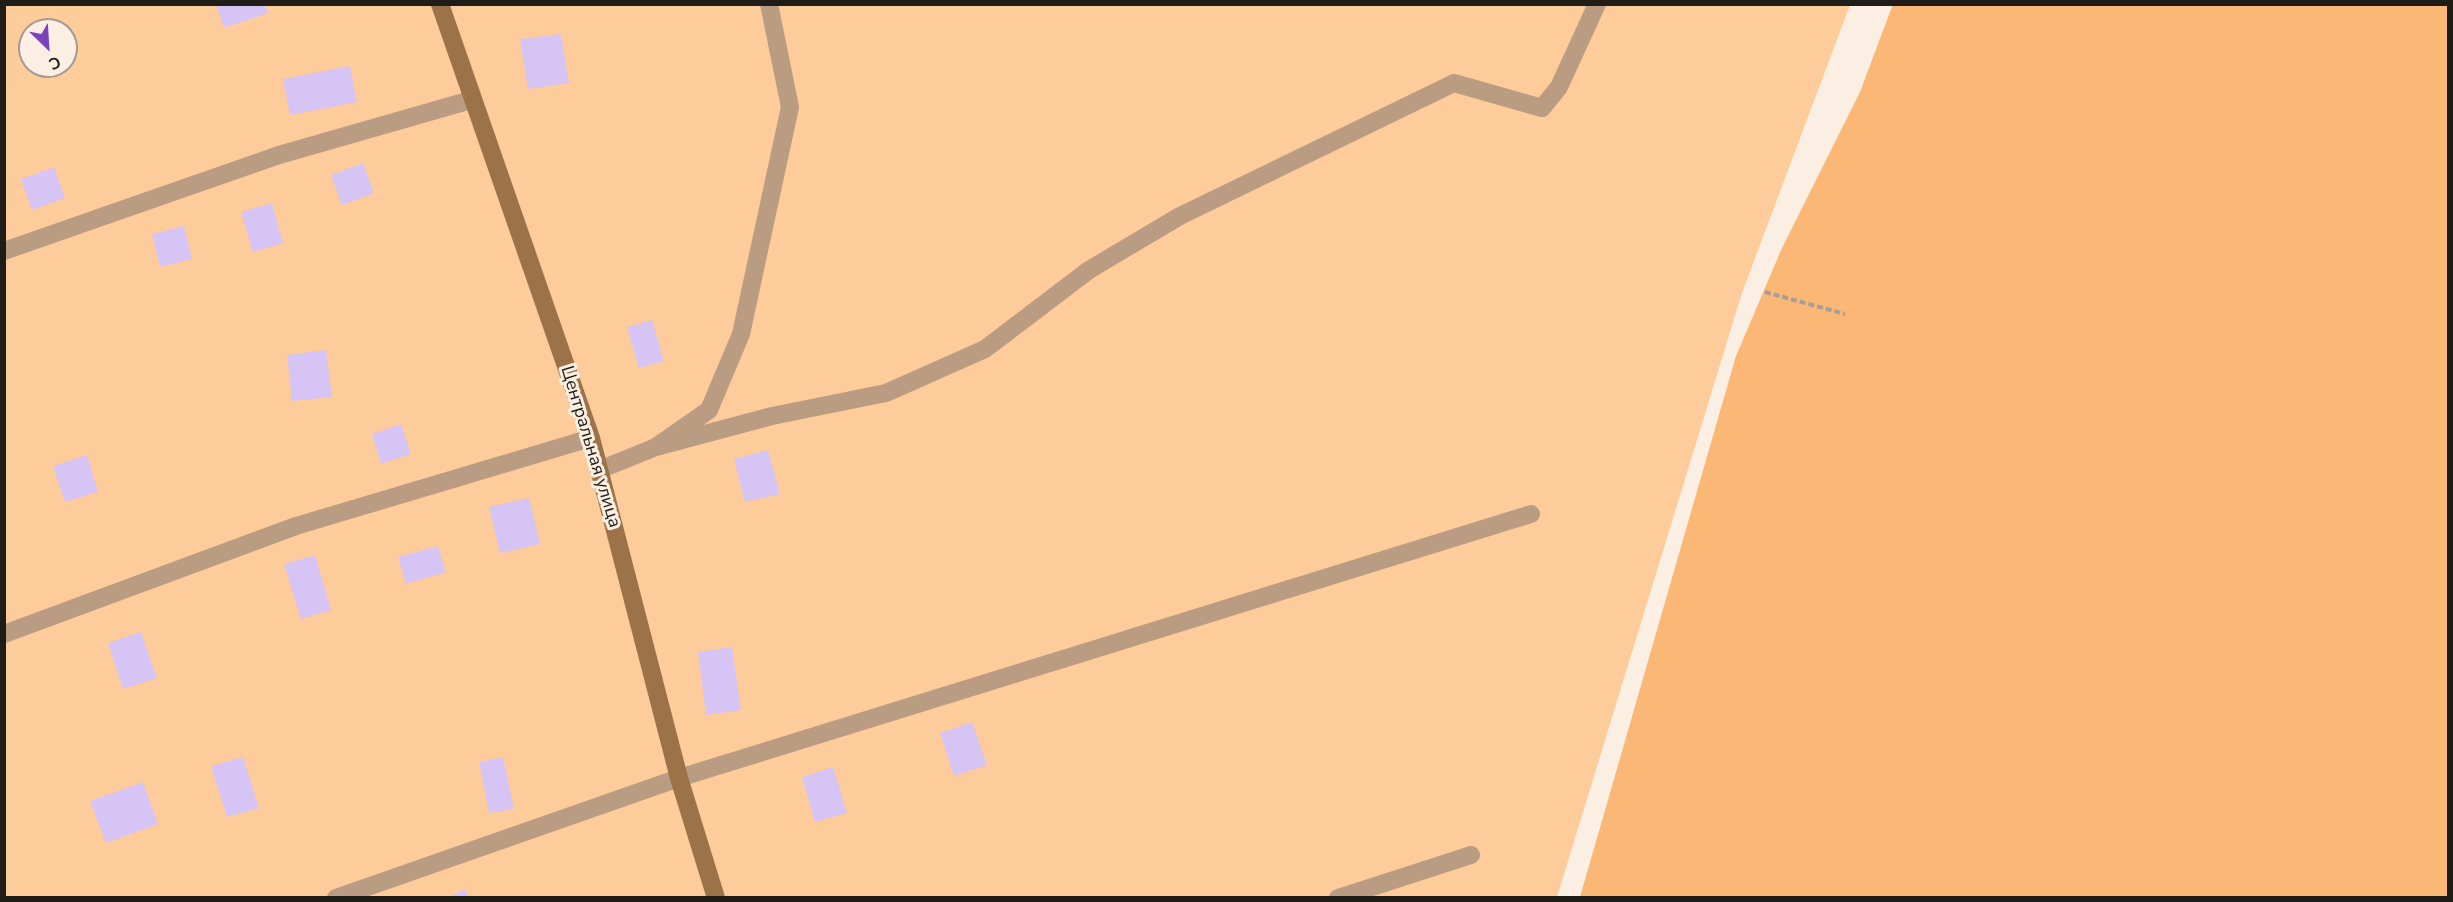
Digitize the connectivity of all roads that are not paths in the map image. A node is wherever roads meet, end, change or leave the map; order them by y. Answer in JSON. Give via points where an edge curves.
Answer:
{"nodes":[{"id":1,"x":440,"y":4,"type":"edge"},
{"id":2,"x":770,"y":4,"type":"edge"},
{"id":3,"x":1598,"y":4,"type":"edge"},
{"id":4,"x":471,"y":100,"type":"junction"},
{"id":5,"x":4,"y":251,"type":"edge"},
{"id":6,"x":591,"y":438,"type":"junction"},
{"id":7,"x":656,"y":447,"type":"junction"},
{"id":8,"x":599,"y":470,"type":"junction"},
{"id":9,"x":1531,"y":514,"type":"dead end"},
{"id":10,"x":4,"y":634,"type":"edge"},
{"id":11,"x":679,"y":778,"type":"junction"},
{"id":12,"x":1471,"y":855,"type":"dead end"},
{"id":13,"x":336,"y":897,"type":"edge"},
{"id":14,"x":716,"y":897,"type":"edge"},
{"id":15,"x":1338,"y":897,"type":"edge"}],
"edges":[{"from":1,"to":4,"type":"street","name":"Центральная улица"},
{"from":2,"to":7,"type":"street","via":[[790,107],[741,334],[709,410]]},
{"from":3,"to":7,"type":"street","via":[[1559,87],[1542,108],[1454,83],[1180,216],[1089,270],[985,349],[886,393],[772,416]]},
{"from":4,"to":5,"type":"street","via":[[279,155]]},
{"from":4,"to":6,"type":"street","name":"Центральная улица"},
{"from":6,"to":8,"type":"street","name":"Центральная улица"},
{"from":6,"to":10,"type":"street","via":[[296,526]]},
{"from":7,"to":8,"type":"street"},
{"from":8,"to":11,"type":"street","name":"Центральная улица"},
{"from":9,"to":11,"type":"street"},
{"from":11,"to":13,"type":"street"},
{"from":11,"to":14,"type":"street","name":"Центральная улица"},
{"from":12,"to":15,"type":"street"}]}
